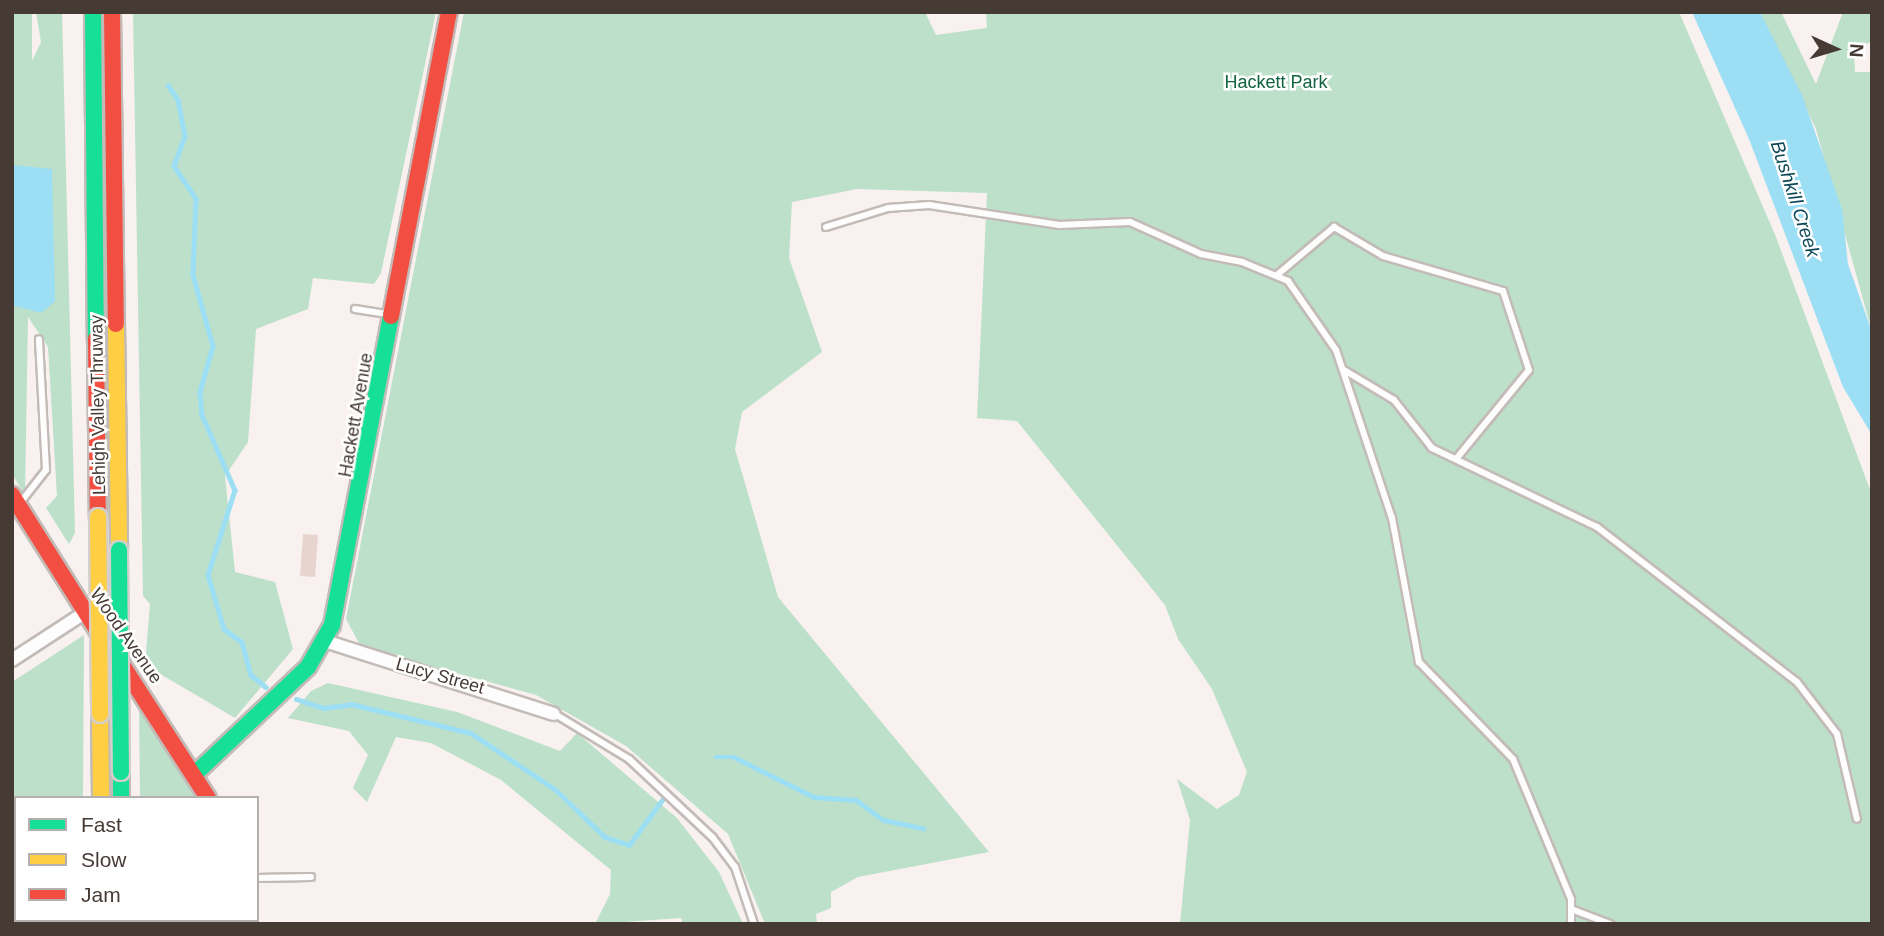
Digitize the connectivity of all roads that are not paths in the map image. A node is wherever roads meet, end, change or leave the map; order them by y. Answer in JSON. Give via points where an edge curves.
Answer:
{"nodes":[{"id":1,"x":93,"y":12,"type":"edge"},
{"id":2,"x":112,"y":12,"type":"edge"},
{"id":3,"x":449,"y":12,"type":"edge"},
{"id":4,"x":826,"y":227,"type":"dead end"},
{"id":5,"x":1277,"y":275,"type":"junction"},
{"id":6,"x":355,"y":309,"type":"dead end"},
{"id":7,"x":393,"y":315,"type":"junction"},
{"id":8,"x":39,"y":339,"type":"dead end"},
{"id":9,"x":1342,"y":369,"type":"junction"},
{"id":10,"x":1457,"y":458,"type":"junction"},
{"id":11,"x":15,"y":500,"type":"edge"},
{"id":12,"x":84,"y":613,"type":"junction"},
{"id":13,"x":325,"y":641,"type":"junction"},
{"id":14,"x":13,"y":658,"type":"edge"},
{"id":15,"x":554,"y":714,"type":"joint"},
{"id":16,"x":197,"y":772,"type":"junction"},
{"id":17,"x":101,"y":796,"type":"edge"},
{"id":18,"x":121,"y":796,"type":"edge"},
{"id":19,"x":207,"y":796,"type":"edge"},
{"id":20,"x":1857,"y":819,"type":"dead end"},
{"id":21,"x":312,"y":877,"type":"dead end"},
{"id":22,"x":259,"y":878,"type":"edge"},
{"id":23,"x":1571,"y":909,"type":"junction"},
{"id":24,"x":754,"y":924,"type":"edge"},
{"id":25,"x":1571,"y":924,"type":"edge"},
{"id":26,"x":1610,"y":924,"type":"edge"}],
"edges":[{"from":1,"to":17,"type":"main road","name":"Lehigh Valley Thruway","bridge":true},
{"from":2,"to":18,"type":"main road","name":"Lehigh Valley Thruway","bridge":true},
{"from":3,"to":7,"type":"main road","name":"Hackett Avenue"},
{"from":4,"to":5,"type":"lane","via":[[888,208],[929,205],[1059,225],[1130,222],[1201,254]]},
{"from":5,"to":9,"type":"lane","via":[[1336,350]]},
{"from":5,"to":10,"type":"lane","via":[[1334,227],[1383,256],[1503,291],[1529,370]]},
{"from":6,"to":7,"type":"lane"},
{"from":7,"to":13,"type":"main road","name":"Hackett Avenue","via":[[343,588]]},
{"from":8,"to":11,"type":"lane","via":[[46,470]]},
{"from":9,"to":10,"type":"lane","via":[[1394,400],[1432,448]]},
{"from":9,"to":23,"type":"lane","via":[[1392,518],[1419,662],[1513,759]]},
{"from":10,"to":20,"type":"lane","via":[[1597,527],[1797,682],[1837,734]]},
{"from":11,"to":12,"type":"main road","name":"Wood Avenue"},
{"from":12,"to":14,"type":"street"},
{"from":12,"to":16,"type":"main road","name":"Wood Avenue"},
{"from":13,"to":15,"type":"street","name":"Lucy Street"},
{"from":13,"to":16,"type":"main road","name":"Hackett Avenue","via":[[297,679]]},
{"from":15,"to":24,"type":"lane","via":[[629,759],[713,838],[735,867]]},
{"from":16,"to":19,"type":"main road","name":"Wood Avenue"},
{"from":21,"to":22,"type":"lane"},
{"from":23,"to":25,"type":"lane"},
{"from":23,"to":26,"type":"lane"}]}
